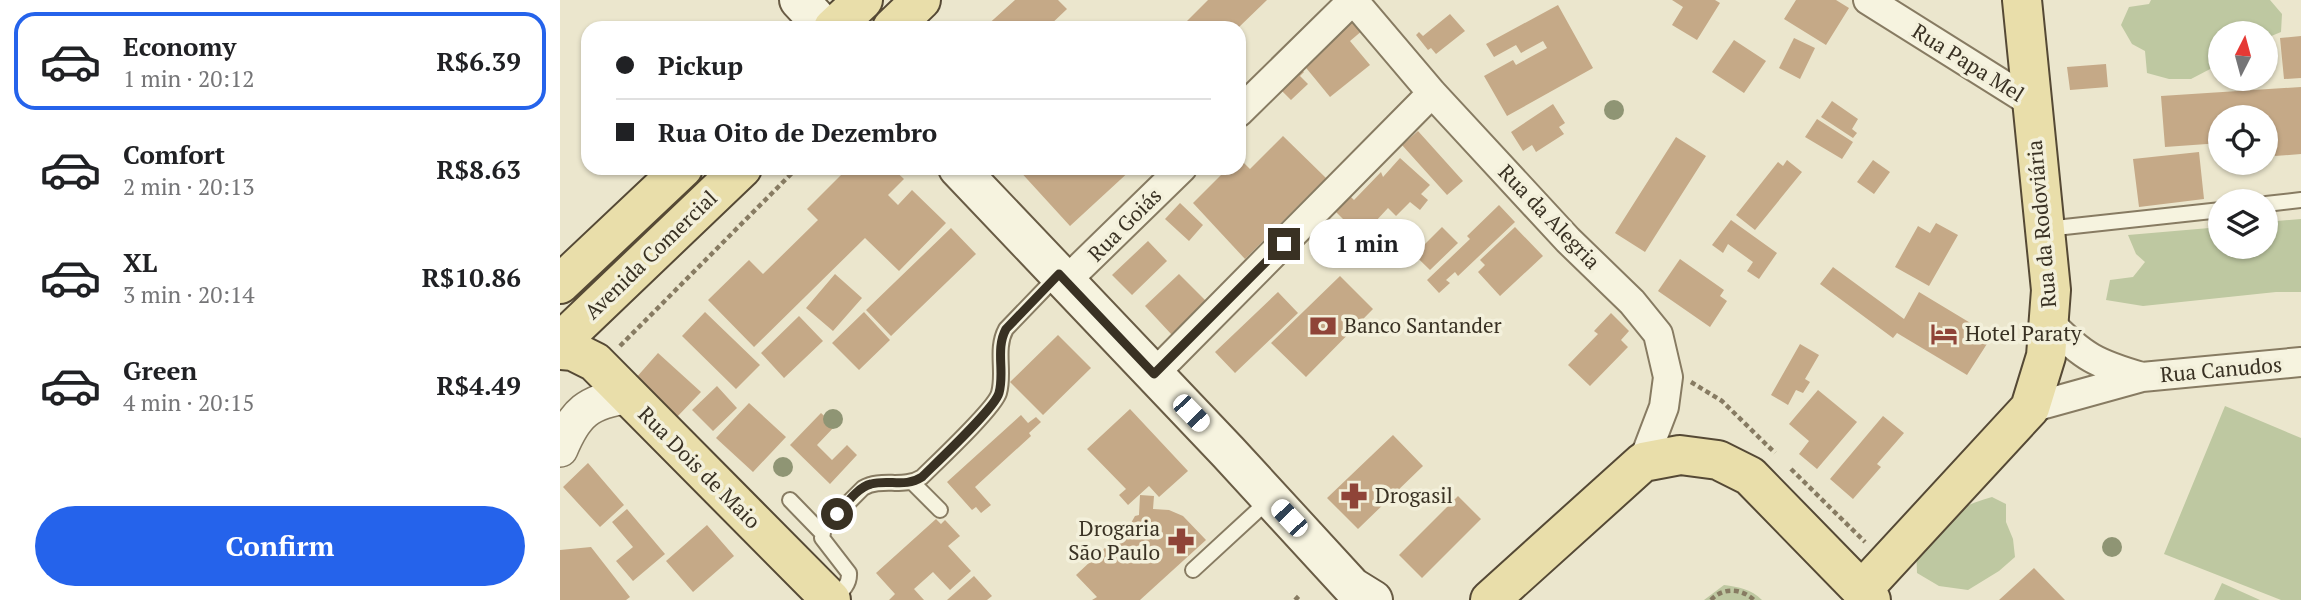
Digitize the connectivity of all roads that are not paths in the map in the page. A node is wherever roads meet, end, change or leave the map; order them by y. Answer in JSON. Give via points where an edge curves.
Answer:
{"nodes":[{"id":1,"x":799,"y":0,"type":"edge"},
{"id":2,"x":863,"y":0,"type":"edge"},
{"id":3,"x":921,"y":0,"type":"edge"},
{"id":4,"x":1353,"y":0,"type":"edge"},
{"id":5,"x":1868,"y":0,"type":"edge"},
{"id":6,"x":2022,"y":0,"type":"edge"},
{"id":7,"x":818,"y":21,"type":"edge"},
{"id":8,"x":840,"y":21,"type":"edge"},
{"id":9,"x":899,"y":21,"type":"edge"},
{"id":10,"x":1432,"y":93,"type":"junction"},
{"id":11,"x":2032,"y":103,"type":"junction"},
{"id":12,"x":1246,"y":105,"type":"edge"},
{"id":13,"x":676,"y":175,"type":"edge"},
{"id":14,"x":735,"y":175,"type":"edge"},
{"id":15,"x":965,"y":175,"type":"edge"},
{"id":16,"x":1174,"y":175,"type":"edge"},
{"id":17,"x":2301,"y":201,"type":"edge"},
{"id":18,"x":2278,"y":203,"type":"edge"},
{"id":19,"x":2208,"y":211,"type":"edge"},
{"id":20,"x":2045,"y":230,"type":"junction"},
{"id":21,"x":1062,"y":277,"type":"junction"},
{"id":22,"x":560,"y":284,"type":"edge"},
{"id":23,"x":2050,"y":323,"type":"junction"},
{"id":24,"x":560,"y":342,"type":"edge"},
{"id":25,"x":560,"y":351,"type":"edge"},
{"id":26,"x":2301,"y":362,"type":"edge"},
{"id":27,"x":1154,"y":374,"type":"junction"},
{"id":28,"x":2142,"y":377,"type":"junction"},
{"id":29,"x":628,"y":396,"type":"junction"},
{"id":30,"x":2030,"y":408,"type":"junction"},
{"id":31,"x":560,"y":449,"type":"edge"},
{"id":32,"x":1643,"y":463,"type":"junction"},
{"id":33,"x":913,"y":483,"type":"junction"},
{"id":34,"x":1271,"y":499,"type":"junction"},
{"id":35,"x":790,"y":500,"type":"dead end"},
{"id":36,"x":940,"y":510,"type":"dead end"},
{"id":37,"x":821,"y":532,"type":"junction"},
{"id":38,"x":1193,"y":570,"type":"dead end"},
{"id":39,"x":1866,"y":595,"type":"edge"},
{"id":40,"x":1360,"y":596,"type":"edge"},
{"id":41,"x":831,"y":600,"type":"edge"},
{"id":42,"x":1490,"y":600,"type":"edge"}],
"edges":[{"from":1,"to":7,"type":"main road"},
{"from":2,"to":8,"type":"main road"},
{"from":3,"to":9,"type":"main road"},
{"from":4,"to":10,"type":"street","name":"Rua da Alegria"},
{"from":4,"to":12,"type":"street"},
{"from":5,"to":11,"type":"street","name":"Rua Papa Mel"},
{"from":6,"to":11,"type":"main road","name":"Rua da Rodoviária"},
{"from":10,"to":27,"type":"street"},
{"from":10,"to":32,"type":"street","name":"Rua da Alegria","via":[[1658,334],[1668,377],[1664,407]]},
{"from":11,"to":20,"type":"main road","name":"Rua da Rodoviária"},
{"from":13,"to":22,"type":"main road","name":"Avenida Comercial"},
{"from":14,"to":24,"type":"main road","name":"Avenida Comercial"},
{"from":15,"to":21,"type":"main road"},
{"from":16,"to":21,"type":"street","name":"Rua Goiás"},
{"from":17,"to":18,"type":"lane"},
{"from":19,"to":20,"type":"lane"},
{"from":20,"to":23,"type":"main road","name":"Rua da Rodoviária"},
{"from":21,"to":27,"type":"main road"},
{"from":21,"to":33,"type":"lane","via":[[1002,336],[996,400]]},
{"from":23,"to":28,"type":"street","name":"Rua Canudos","via":[[2076,350],[2108,368]]},
{"from":23,"to":30,"type":"main road","name":"Rua da Rodoviária","via":[[2046,356]]},
{"from":25,"to":29,"type":"main road","name":"Rua Dois de Maio","via":[[573,351],[595,362]]},
{"from":26,"to":28,"type":"street","name":"Rua Canudos"},
{"from":27,"to":34,"type":"main road"},
{"from":28,"to":30,"type":"street","name":"Rua Canudos"},
{"from":29,"to":31,"type":"street","via":[[591,405],[578,416]]},
{"from":29,"to":41,"type":"main road","name":"Rua Dois de Maio"},
{"from":30,"to":39,"type":"main road","name":"Rua da Rodoviária"},
{"from":32,"to":39,"type":"main road","via":[[1680,456],[1718,460],[1750,476]]},
{"from":32,"to":42,"type":"main road"},
{"from":33,"to":36,"type":"lane"},
{"from":33,"to":37,"type":"lane","via":[[870,484]]},
{"from":34,"to":38,"type":"lane"},
{"from":34,"to":40,"type":"main road"},
{"from":35,"to":37,"type":"lane"},
{"from":37,"to":41,"type":"lane","via":[[850,579]]}]}
